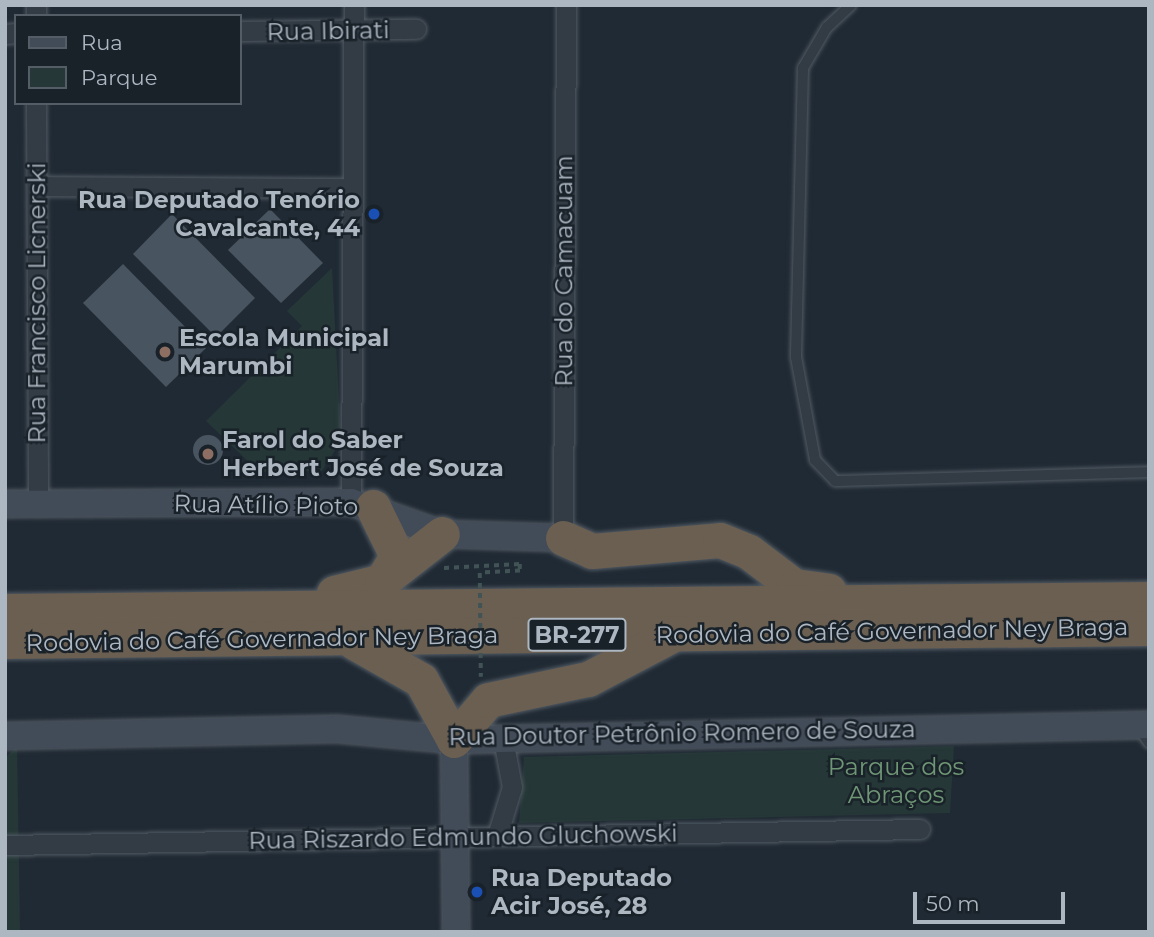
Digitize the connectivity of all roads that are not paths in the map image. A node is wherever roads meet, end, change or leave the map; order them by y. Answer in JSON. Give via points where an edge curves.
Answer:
{"nodes":[{"id":1,"x":354,"y":5,"type":"edge"},
{"id":2,"x":566,"y":5,"type":"edge"},
{"id":3,"x":851,"y":5,"type":"edge"},
{"id":4,"x":416,"y":29,"type":"dead end"},
{"id":5,"x":242,"y":31,"type":"edge"},
{"id":6,"x":354,"y":31,"type":"junction"},
{"id":7,"x":36,"y":105,"type":"edge"},
{"id":8,"x":37,"y":186,"type":"junction"},
{"id":9,"x":352,"y":188,"type":"junction"},
{"id":10,"x":1149,"y":472,"type":"edge"},
{"id":11,"x":5,"y":504,"type":"edge"},
{"id":12,"x":38,"y":504,"type":"junction"},
{"id":13,"x":362,"y":505,"type":"junction"},
{"id":14,"x":563,"y":538,"type":"junction"},
{"id":15,"x":441,"y":545,"type":"junction"},
{"id":16,"x":382,"y":581,"type":"junction"},
{"id":17,"x":1149,"y":599,"type":"edge"},
{"id":18,"x":901,"y":601,"type":"junction"},
{"id":19,"x":255,"y":608,"type":"junction"},
{"id":20,"x":5,"y":611,"type":"edge"},
{"id":21,"x":1149,"y":628,"type":"edge"},
{"id":22,"x":674,"y":634,"type":"junction"},
{"id":23,"x":345,"y":638,"type":"junction"},
{"id":24,"x":5,"y":641,"type":"edge"},
{"id":25,"x":1145,"y":731,"type":"edge"},
{"id":26,"x":6,"y":736,"type":"edge"},
{"id":27,"x":503,"y":739,"type":"junction"},
{"id":28,"x":454,"y":740,"type":"junction"},
{"id":29,"x":920,"y":829,"type":"dead end"},
{"id":30,"x":497,"y":836,"type":"junction"},
{"id":31,"x":455,"y":837,"type":"junction"},
{"id":32,"x":5,"y":845,"type":"edge"},
{"id":33,"x":456,"y":932,"type":"edge"}],
"edges":[{"from":1,"to":6,"type":"street"},
{"from":2,"to":14,"type":"street","name":"Rua do Camacuam"},
{"from":3,"to":10,"type":"lane","via":[[827,27],[803,68],[796,357],[816,460],[835,481]]},
{"from":4,"to":6,"type":"street","name":"Rua Ibirati"},
{"from":5,"to":6,"type":"street","name":"Rua Ibirati"},
{"from":6,"to":9,"type":"street"},
{"from":7,"to":8,"type":"street","name":"Rua Francisco Licnerski"},
{"from":8,"to":9,"type":"street"},
{"from":8,"to":12,"type":"street","name":"Rua Francisco Licnerski"},
{"from":9,"to":13,"type":"street"},
{"from":11,"to":12,"type":"street","name":"Rua Atílio Pioto"},
{"from":12,"to":13,"type":"street","name":"Rua Atílio Pioto"},
{"from":13,"to":15,"type":"street","name":"Rua Atílio Pioto"},
{"from":13,"to":16,"type":"highway","via":[[397,556]]},
{"from":14,"to":15,"type":"street","name":"Rua Atílio Pioto"},
{"from":14,"to":18,"type":"highway","via":[[592,551],[720,540],[749,552],[794,586]]},
{"from":15,"to":16,"type":"highway"},
{"from":16,"to":19,"type":"highway"},
{"from":17,"to":18,"type":"highway","name":"Rodovia do Café Governador Ney Braga","number":"BR-277"},
{"from":18,"to":19,"type":"highway","name":"Rodovia do Café Governador Ney Braga","number":"BR-277"},
{"from":19,"to":20,"type":"highway","name":"Rodovia do Café Governador Ney Braga","number":"BR-277"},
{"from":21,"to":22,"type":"highway","name":"Rodovia do Café Governador Ney Braga","number":"BR-277"},
{"from":22,"to":23,"type":"highway","name":"Rodovia do Café Governador Ney Braga","number":"BR-277"},
{"from":22,"to":28,"type":"highway","via":[[588,679],[488,701]]},
{"from":23,"to":24,"type":"highway","name":"Rodovia do Café Governador Ney Braga","number":"BR-277"},
{"from":23,"to":28,"type":"highway","via":[[406,666],[421,680]]},
{"from":25,"to":27,"type":"street","name":"Rua Doutor Petrônio Romero de Souza"},
{"from":26,"to":28,"type":"street","name":"Rua Doutor Petrônio Romero de Souza","via":[[337,730]]},
{"from":27,"to":28,"type":"street","name":"Rua Doutor Petrônio Romero de Souza"},
{"from":27,"to":30,"type":"street","via":[[512,787]]},
{"from":28,"to":31,"type":"street"},
{"from":29,"to":30,"type":"street","name":"Rua Riszardo Edmundo Gluchowski"},
{"from":30,"to":31,"type":"street","name":"Rua Riszardo Edmundo Gluchowski"},
{"from":31,"to":32,"type":"street","name":"Rua Riszardo Edmundo Gluchowski"},
{"from":31,"to":33,"type":"street"}]}
